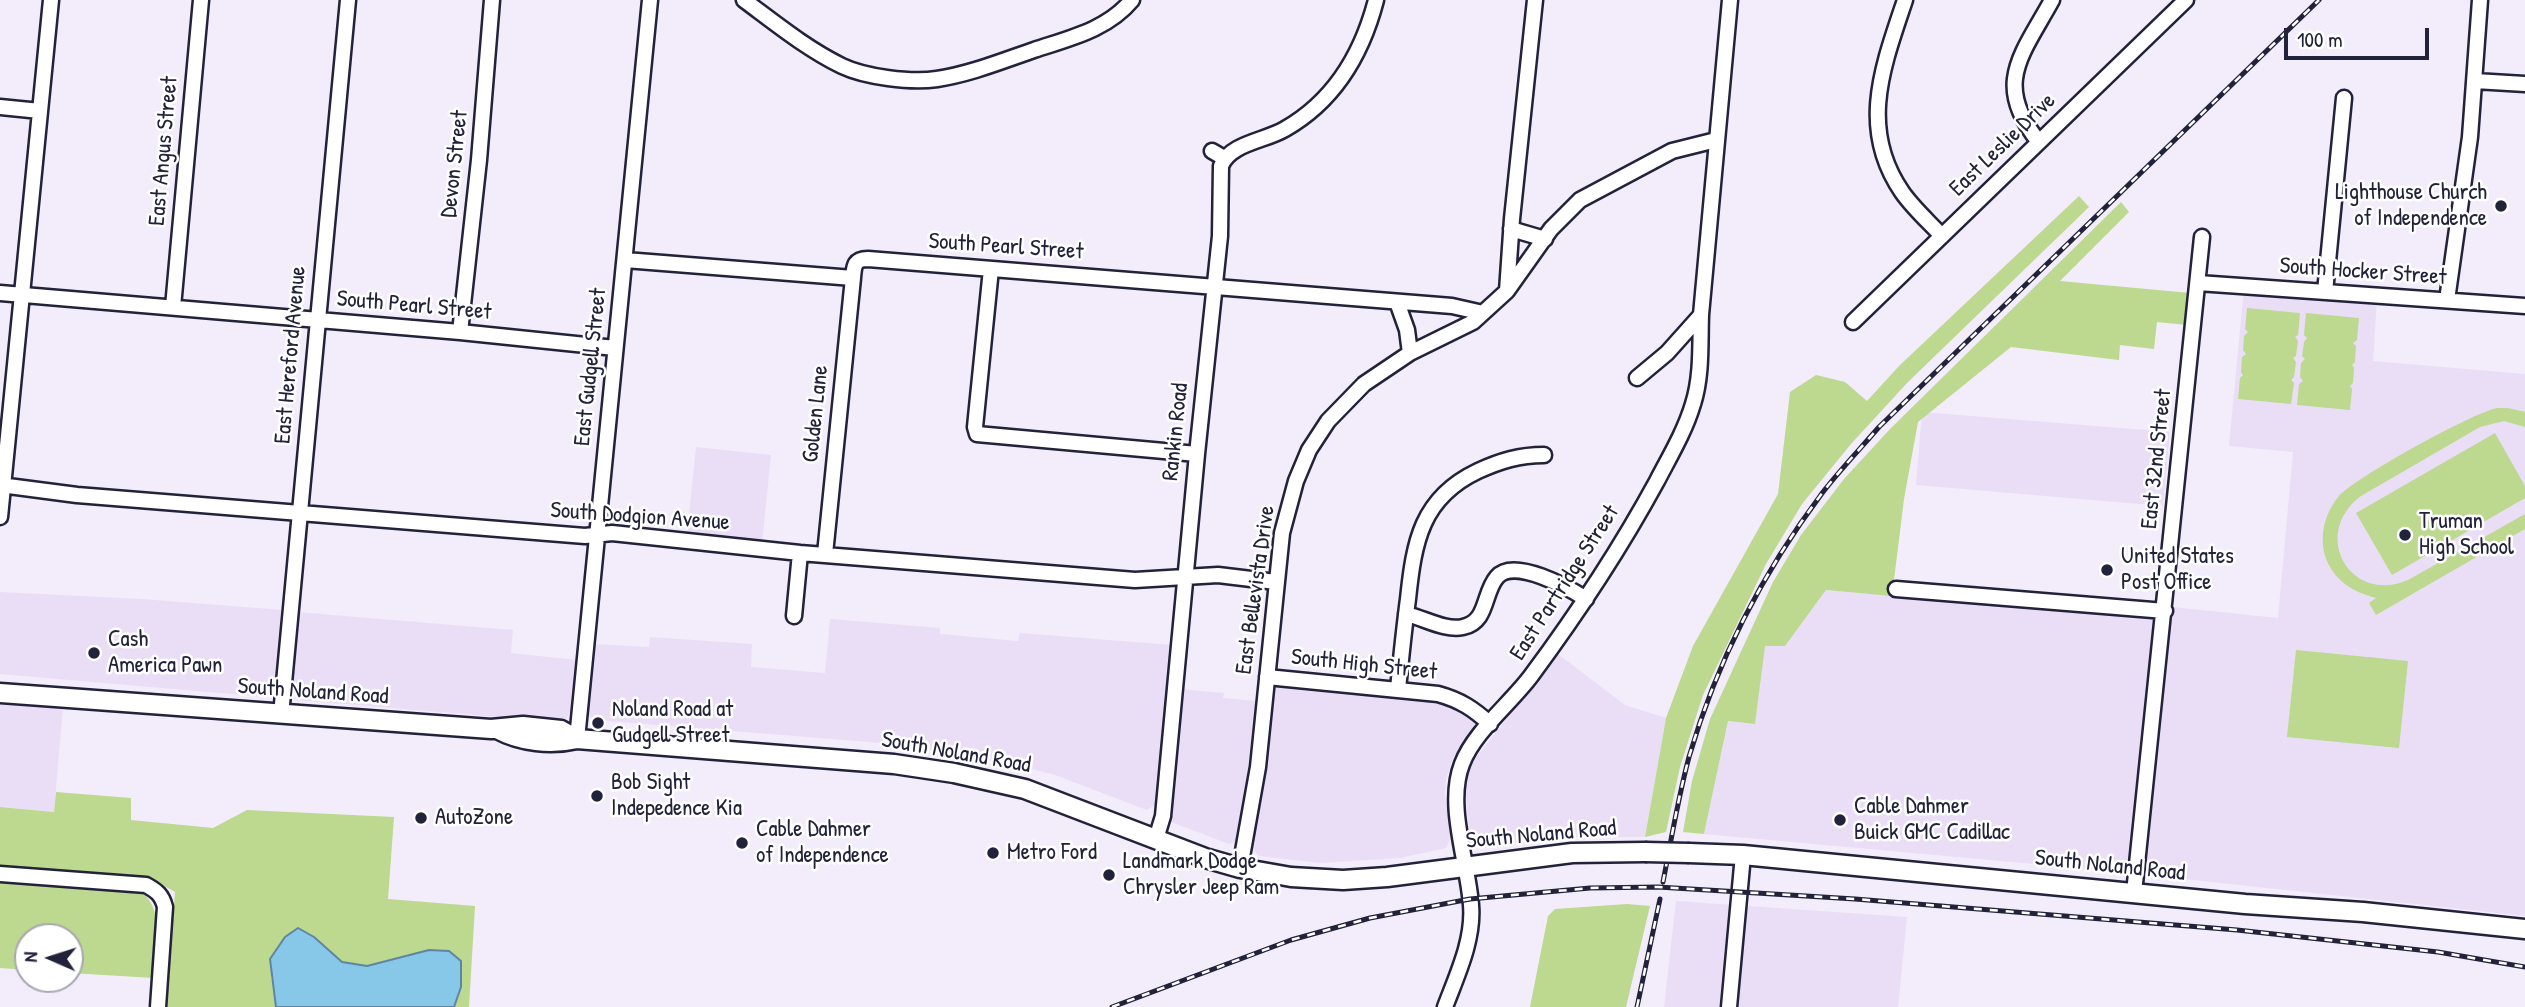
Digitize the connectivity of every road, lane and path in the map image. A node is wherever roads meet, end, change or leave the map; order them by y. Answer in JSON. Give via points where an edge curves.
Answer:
{"nodes":[{"id":1,"x":51,"y":0,"type":"edge"},
{"id":2,"x":201,"y":0,"type":"edge"},
{"id":3,"x":348,"y":0,"type":"edge"},
{"id":4,"x":492,"y":0,"type":"edge"},
{"id":5,"x":650,"y":0,"type":"edge"},
{"id":6,"x":744,"y":0,"type":"edge"},
{"id":7,"x":1132,"y":0,"type":"edge"},
{"id":8,"x":1376,"y":0,"type":"edge"},
{"id":9,"x":1535,"y":0,"type":"edge"},
{"id":10,"x":1730,"y":0,"type":"edge"},
{"id":11,"x":1905,"y":0,"type":"edge"},
{"id":12,"x":2052,"y":0,"type":"edge"},
{"id":13,"x":2186,"y":0,"type":"edge"},
{"id":14,"x":2480,"y":0,"type":"edge"},
{"id":15,"x":2475,"y":81,"type":"junction"},
{"id":16,"x":2525,"y":85,"type":"edge"},
{"id":17,"x":2344,"y":98,"type":"dead end"},
{"id":18,"x":0,"y":107,"type":"edge"},
{"id":19,"x":40,"y":111,"type":"junction"},
{"id":20,"x":1716,"y":140,"type":"junction"},
{"id":21,"x":2039,"y":142,"type":"junction"},
{"id":22,"x":1511,"y":229,"type":"junction"},
{"id":23,"x":1942,"y":236,"type":"junction"},
{"id":24,"x":2202,"y":237,"type":"dead end"},
{"id":25,"x":1545,"y":239,"type":"junction"},
{"id":26,"x":625,"y":260,"type":"junction"},
{"id":27,"x":991,"y":269,"type":"junction"},
{"id":28,"x":853,"y":278,"type":"junction"},
{"id":29,"x":2198,"y":283,"type":"junction"},
{"id":30,"x":1214,"y":285,"type":"junction"},
{"id":31,"x":1507,"y":291,"type":"junction"},
{"id":32,"x":2325,"y":292,"type":"junction"},
{"id":33,"x":0,"y":293,"type":"edge"},
{"id":34,"x":22,"y":295,"type":"junction"},
{"id":35,"x":2447,"y":300,"type":"junction"},
{"id":36,"x":1397,"y":302,"type":"junction"},
{"id":37,"x":2525,"y":306,"type":"edge"},
{"id":38,"x":173,"y":307,"type":"junction"},
{"id":39,"x":1483,"y":313,"type":"junction"},
{"id":40,"x":1701,"y":315,"type":"junction"},
{"id":41,"x":317,"y":320,"type":"junction"},
{"id":42,"x":1853,"y":322,"type":"dead end"},
{"id":43,"x":460,"y":332,"type":"junction"},
{"id":44,"x":615,"y":348,"type":"junction"},
{"id":45,"x":1410,"y":353,"type":"junction"},
{"id":46,"x":1637,"y":378,"type":"dead end"},
{"id":47,"x":1197,"y":454,"type":"junction"},
{"id":48,"x":1544,"y":455,"type":"dead end"},
{"id":49,"x":2,"y":485,"type":"edge"},
{"id":50,"x":299,"y":513,"type":"junction"},
{"id":51,"x":0,"y":517,"type":"edge"},
{"id":52,"x":596,"y":535,"type":"junction"},
{"id":53,"x":800,"y":553,"type":"junction"},
{"id":54,"x":825,"y":554,"type":"junction"},
{"id":55,"x":1185,"y":578,"type":"junction"},
{"id":56,"x":1276,"y":582,"type":"junction"},
{"id":57,"x":1896,"y":589,"type":"dead end"},
{"id":58,"x":1586,"y":599,"type":"junction"},
{"id":59,"x":2165,"y":611,"type":"junction"},
{"id":60,"x":1406,"y":614,"type":"junction"},
{"id":61,"x":794,"y":616,"type":"dead end"},
{"id":62,"x":1267,"y":677,"type":"junction"},
{"id":63,"x":1398,"y":689,"type":"junction"},
{"id":64,"x":0,"y":693,"type":"edge"},
{"id":65,"x":281,"y":715,"type":"junction"},
{"id":66,"x":1490,"y":724,"type":"junction"},
{"id":67,"x":577,"y":739,"type":"junction"},
{"id":68,"x":1156,"y":839,"type":"junction"},
{"id":69,"x":1743,"y":855,"type":"junction"},
{"id":70,"x":1466,"y":866,"type":"junction"},
{"id":71,"x":1240,"y":869,"type":"junction"},
{"id":72,"x":0,"y":874,"type":"edge"},
{"id":73,"x":2134,"y":893,"type":"junction"},
{"id":74,"x":2525,"y":929,"type":"edge"},
{"id":75,"x":158,"y":1007,"type":"edge"},
{"id":76,"x":1445,"y":1007,"type":"edge"},
{"id":77,"x":1729,"y":1007,"type":"edge"}],
"edges":[{"from":1,"to":19,"type":"street"},
{"from":2,"to":38,"type":"street","name":"East Angus Street"},
{"from":3,"to":41,"type":"street","name":"East Hereford Avenue"},
{"from":4,"to":43,"type":"street","name":"Devon Street"},
{"from":5,"to":26,"type":"street","name":"East Gudgell Street"},
{"from":6,"to":7,"type":"street","via":[[843,66],[905,80],[960,75],[1091,31]]},
{"from":8,"to":30,"type":"street","name":"Rankin Road","via":[[1351,65],[1318,106],[1262,141],[1218,155],[1220,236]]},
{"from":9,"to":22,"type":"street"},
{"from":10,"to":20,"type":"street","name":"East Partridge Street"},
{"from":11,"to":23,"type":"street","via":[[1878,88],[1880,145],[1903,195]]},
{"from":12,"to":21,"type":"street","via":[[2020,61],[2015,82],[2017,108]]},
{"from":13,"to":21,"type":"street","name":"East Leslie Drive"},
{"from":14,"to":15,"type":"street"},
{"from":15,"to":16,"type":"street"},
{"from":15,"to":35,"type":"street"},
{"from":17,"to":32,"type":"street"},
{"from":18,"to":19,"type":"street"},
{"from":19,"to":34,"type":"street"},
{"from":20,"to":25,"type":"street","via":[[1672,150],[1599,188],[1567,211]]},
{"from":20,"to":40,"type":"street","name":"East Partridge Street"},
{"from":21,"to":23,"type":"street","name":"East Leslie Drive"},
{"from":22,"to":25,"type":"street"},
{"from":22,"to":31,"type":"street"},
{"from":23,"to":42,"type":"street","name":"East Leslie Drive"},
{"from":24,"to":29,"type":"street","name":"East 32nd Street"},
{"from":25,"to":31,"type":"street"},
{"from":26,"to":28,"type":"street"},
{"from":26,"to":44,"type":"street","name":"East Gudgell Street"},
{"from":27,"to":28,"type":"street","name":"South Pearl Street","via":[[862,259],[854,264]]},
{"from":27,"to":30,"type":"street","name":"South Pearl Street"},
{"from":27,"to":47,"type":"street","via":[[975,427],[978,434]]},
{"from":28,"to":54,"type":"street","name":"Golden Lane"},
{"from":29,"to":32,"type":"street","name":"South Hocker Street"},
{"from":29,"to":59,"type":"street","name":"East 32nd Street"},
{"from":30,"to":36,"type":"street","name":"South Pearl Street"},
{"from":30,"to":47,"type":"street","name":"Rankin Road"},
{"from":31,"to":39,"type":"street","name":"East Bellevista Drive"},
{"from":32,"to":35,"type":"street","name":"South Hocker Street"},
{"from":33,"to":34,"type":"street","name":"South Pearl Street"},
{"from":34,"to":38,"type":"street","name":"South Pearl Street"},
{"from":34,"to":49,"type":"street"},
{"from":35,"to":37,"type":"street","name":"South Hocker Street"},
{"from":36,"to":39,"type":"street","name":"South Pearl Street"},
{"from":36,"to":45,"type":"street"},
{"from":38,"to":41,"type":"street","name":"South Pearl Street"},
{"from":39,"to":45,"type":"street","name":"East Bellevista Drive"},
{"from":40,"to":46,"type":"street"},
{"from":40,"to":58,"type":"street","name":"East Partridge Street","via":[[1698,381],[1681,434]]},
{"from":41,"to":43,"type":"street","name":"South Pearl Street"},
{"from":41,"to":50,"type":"street","name":"East Hereford Avenue"},
{"from":43,"to":44,"type":"street","name":"South Pearl Street"},
{"from":44,"to":52,"type":"street","name":"East Gudgell Street"},
{"from":45,"to":56,"type":"street","name":"East Bellevista Drive","via":[[1353,395],[1309,450],[1282,533]]},
{"from":47,"to":55,"type":"street","name":"Rankin Road"},
{"from":48,"to":60,"type":"street","via":[[1509,458],[1491,465],[1464,477],[1438,500],[1418,535]]},
{"from":49,"to":50,"type":"street","name":"South Dodgion Avenue"},
{"from":49,"to":51,"type":"street"},
{"from":50,"to":52,"type":"street","name":"South Dodgion Avenue"},
{"from":50,"to":65,"type":"street","name":"East Hereford Avenue"},
{"from":52,"to":53,"type":"street","name":"South Dodgion Avenue"},
{"from":52,"to":67,"type":"street","name":"East Gudgell Street"},
{"from":53,"to":54,"type":"street","name":"South Dodgion Avenue"},
{"from":53,"to":61,"type":"street"},
{"from":54,"to":55,"type":"street","name":"South Dodgion Avenue","via":[[1135,580]]},
{"from":55,"to":56,"type":"street","name":"South Dodgion Avenue","via":[[1219,575]]},
{"from":55,"to":68,"type":"street","name":"Rankin Road","via":[[1163,816]]},
{"from":56,"to":62,"type":"street","name":"East Bellevista Drive"},
{"from":57,"to":59,"type":"street"},
{"from":58,"to":60,"type":"street","via":[[1537,576],[1511,570],[1499,574],[1482,613],[1471,625],[1447,626]]},
{"from":58,"to":66,"type":"street","name":"East Partridge Street"},
{"from":59,"to":73,"type":"street","name":"East 32nd Street"},
{"from":60,"to":63,"type":"street"},
{"from":62,"to":63,"type":"street","name":"South High Street"},
{"from":62,"to":71,"type":"street","name":"East Bellevista Drive","via":[[1258,767]]},
{"from":63,"to":66,"type":"street","name":"South High Street","via":[[1458,700]]},
{"from":64,"to":65,"type":"main road","name":"South Noland Road"},
{"from":65,"to":67,"type":"main road","name":"South Noland Road","via":[[497,729],[523,726],[561,730]]},
{"from":66,"to":70,"type":"street","name":"East Partridge Street","via":[[1464,759],[1458,781],[1456,801]]},
{"from":67,"to":68,"type":"main road","name":"South Noland Road","via":[[894,764],[954,773],[1025,789]]},
{"from":68,"to":71,"type":"main road","name":"South Noland Road"},
{"from":69,"to":70,"type":"main road","name":"South Noland Road","bridge":true,"via":[[1572,853]]},
{"from":69,"to":73,"type":"main road","name":"South Noland Road"},
{"from":69,"to":77,"type":"street"},
{"from":70,"to":71,"type":"main road","name":"South Noland Road","via":[[1343,880]]},
{"from":70,"to":76,"type":"street","name":"East Partridge Street","via":[[1471,923]]},
{"from":72,"to":75,"type":"street","via":[[146,885],[159,893],[165,907]]},
{"from":73,"to":74,"type":"main road","name":"South Noland Road"}]}
